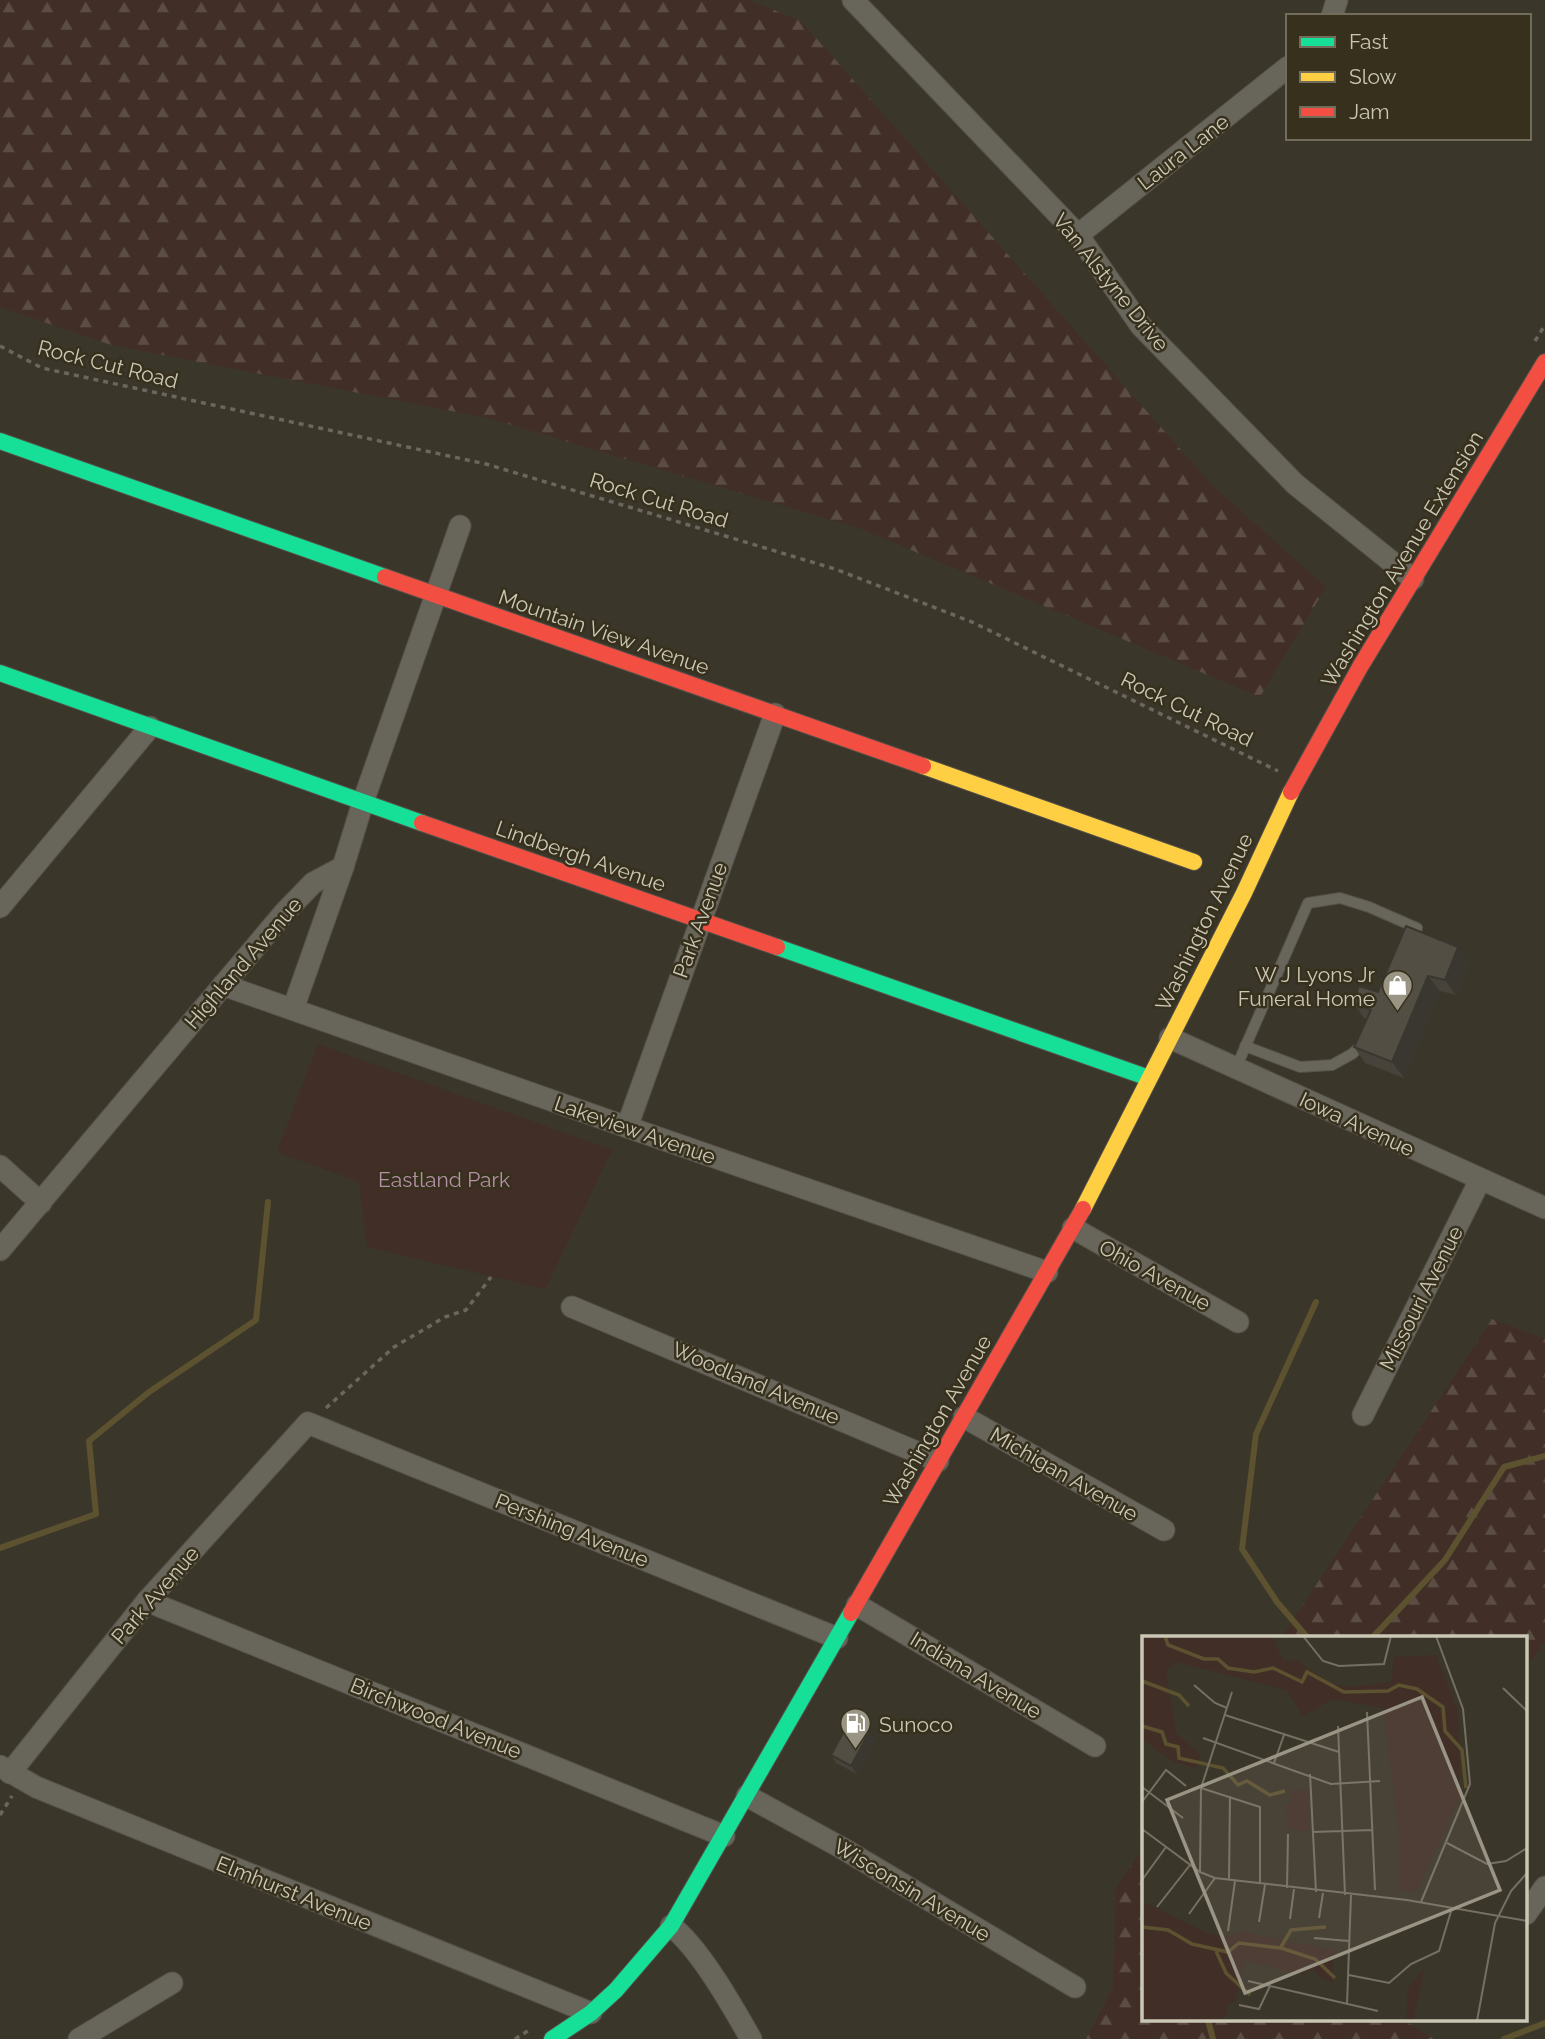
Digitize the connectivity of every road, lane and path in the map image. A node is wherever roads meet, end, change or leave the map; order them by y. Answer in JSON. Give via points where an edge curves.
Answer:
{"nodes":[{"id":1,"x":853,"y":0,"type":"edge"},
{"id":2,"x":1286,"y":70,"type":"edge"},
{"id":3,"x":1077,"y":235,"type":"junction"},
{"id":4,"x":0,"y":346,"type":"edge"},
{"id":5,"x":1545,"y":362,"type":"edge"},
{"id":6,"x":1539,"y":386,"type":"edge"},
{"id":7,"x":0,"y":441,"type":"edge"},
{"id":8,"x":460,"y":526,"type":"dead end"},
{"id":9,"x":1412,"y":579,"type":"junction"},
{"id":10,"x":437,"y":596,"type":"junction"},
{"id":11,"x":0,"y":673,"type":"edge"},
{"id":12,"x":775,"y":714,"type":"junction"},
{"id":13,"x":150,"y":727,"type":"junction"},
{"id":14,"x":1279,"y":772,"type":"dead end"},
{"id":15,"x":1297,"y":780,"type":"joint"},
{"id":16,"x":363,"y":802,"type":"junction"},
{"id":17,"x":1194,"y":862,"type":"dead end"},
{"id":18,"x":343,"y":867,"type":"junction"},
{"id":19,"x":0,"y":907,"type":"edge"},
{"id":20,"x":701,"y":920,"type":"junction"},
{"id":21,"x":1407,"y":950,"type":"edge"},
{"id":22,"x":223,"y":985,"type":"junction"},
{"id":23,"x":293,"y":1009,"type":"junction"},
{"id":24,"x":1371,"y":1032,"type":"edge"},
{"id":25,"x":1170,"y":1038,"type":"junction"},
{"id":26,"x":1245,"y":1046,"type":"junction"},
{"id":27,"x":1236,"y":1068,"type":"junction"},
{"id":28,"x":1149,"y":1078,"type":"junction"},
{"id":29,"x":626,"y":1127,"type":"junction"},
{"id":30,"x":0,"y":1166,"type":"edge"},
{"id":31,"x":1480,"y":1180,"type":"junction"},
{"id":32,"x":41,"y":1203,"type":"junction"},
{"id":33,"x":1545,"y":1208,"type":"edge"},
{"id":34,"x":1073,"y":1228,"type":"junction"},
{"id":35,"x":0,"y":1250,"type":"edge"},
{"id":36,"x":1047,"y":1272,"type":"junction"},
{"id":37,"x":491,"y":1277,"type":"dead end"},
{"id":38,"x":572,"y":1307,"type":"dead end"},
{"id":39,"x":1238,"y":1322,"type":"dead end"},
{"id":40,"x":1363,"y":1415,"type":"dead end"},
{"id":41,"x":964,"y":1417,"type":"junction"},
{"id":42,"x":308,"y":1423,"type":"junction"},
{"id":43,"x":938,"y":1461,"type":"junction"},
{"id":44,"x":1164,"y":1530,"type":"dead end"},
{"id":45,"x":147,"y":1601,"type":"junction"},
{"id":46,"x":857,"y":1605,"type":"junction"},
{"id":47,"x":837,"y":1638,"type":"junction"},
{"id":48,"x":1095,"y":1746,"type":"dead end"},
{"id":49,"x":5,"y":1769,"type":"edge"},
{"id":50,"x":747,"y":1796,"type":"junction"},
{"id":51,"x":724,"y":1836,"type":"junction"},
{"id":52,"x":1545,"y":1887,"type":"edge"},
{"id":53,"x":1528,"y":1911,"type":"edge"},
{"id":54,"x":671,"y":1926,"type":"junction"},
{"id":55,"x":172,"y":1983,"type":"dead end"},
{"id":56,"x":1075,"y":1987,"type":"dead end"},
{"id":57,"x":591,"y":2013,"type":"junction"},
{"id":58,"x":79,"y":2039,"type":"edge"},
{"id":59,"x":552,"y":2039,"type":"edge"},
{"id":60,"x":751,"y":2039,"type":"edge"}],
"edges":[{"from":1,"to":3,"type":"street","name":"Van Alstyne Drive"},
{"from":2,"to":3,"type":"street","name":"Laura Lane"},
{"from":3,"to":9,"type":"street","name":"Van Alstyne Drive","via":[[1141,326],[1285,474]]},
{"from":4,"to":14,"type":"path","name":"Rock Cut Road","via":[[42,368],[486,464],[835,569],[972,622]]},
{"from":5,"to":6,"type":"street","name":"Washington Avenue Extension"},
{"from":6,"to":9,"type":"street","name":"Washington Avenue Extension"},
{"from":7,"to":10,"type":"street","name":"Mountain View Avenue"},
{"from":8,"to":10,"type":"street"},
{"from":9,"to":15,"type":"street","name":"Washington Avenue Extension"},
{"from":10,"to":12,"type":"street","name":"Mountain View Avenue"},
{"from":10,"to":16,"type":"street"},
{"from":11,"to":13,"type":"street","name":"Lindbergh Avenue"},
{"from":12,"to":17,"type":"street","name":"Mountain View Avenue"},
{"from":12,"to":20,"type":"street","name":"Park Avenue"},
{"from":13,"to":16,"type":"street","name":"Lindbergh Avenue"},
{"from":13,"to":19,"type":"street"},
{"from":15,"to":25,"type":"street","name":"Washington Avenue"},
{"from":16,"to":18,"type":"street"},
{"from":16,"to":20,"type":"street","name":"Lindbergh Avenue"},
{"from":18,"to":22,"type":"street","name":"Highland Avenue","via":[[313,883]]},
{"from":18,"to":23,"type":"street"},
{"from":20,"to":28,"type":"street","name":"Lindbergh Avenue"},
{"from":20,"to":29,"type":"street","name":"Park Avenue"},
{"from":21,"to":26,"type":"lane","via":[[1417,928],[1340,898],[1308,902]]},
{"from":22,"to":23,"type":"street","name":"Lakeview Avenue"},
{"from":22,"to":32,"type":"street","name":"Highland Avenue"},
{"from":23,"to":29,"type":"street","name":"Lakeview Avenue"},
{"from":24,"to":26,"type":"lane","via":[[1352,1054],[1332,1065],[1300,1067]]},
{"from":25,"to":27,"type":"street","name":"Iowa Avenue"},
{"from":25,"to":28,"type":"street","name":"Washington Avenue"},
{"from":26,"to":27,"type":"lane"},
{"from":27,"to":31,"type":"street","name":"Iowa Avenue"},
{"from":28,"to":34,"type":"street","name":"Washington Avenue"},
{"from":29,"to":36,"type":"street","name":"Lakeview Avenue"},
{"from":30,"to":32,"type":"street"},
{"from":31,"to":33,"type":"street","name":"Iowa Avenue"},
{"from":31,"to":40,"type":"street","name":"Missouri Avenue"},
{"from":32,"to":35,"type":"street","name":"Highland Avenue"},
{"from":34,"to":36,"type":"street","name":"Washington Avenue"},
{"from":34,"to":39,"type":"street","name":"Ohio Avenue"},
{"from":36,"to":41,"type":"street","name":"Washington Avenue"},
{"from":37,"to":42,"type":"path","via":[[466,1310],[394,1347]]},
{"from":38,"to":43,"type":"street","name":"Woodland Avenue"},
{"from":41,"to":43,"type":"street","name":"Washington Avenue"},
{"from":41,"to":44,"type":"street","name":"Michigan Avenue"},
{"from":42,"to":45,"type":"street","name":"Park Avenue"},
{"from":42,"to":47,"type":"street","name":"Pershing Avenue"},
{"from":43,"to":46,"type":"street","name":"Washington Avenue"},
{"from":45,"to":49,"type":"street","name":"Park Avenue"},
{"from":45,"to":51,"type":"street","name":"Birchwood Avenue"},
{"from":46,"to":47,"type":"street","name":"Washington Avenue"},
{"from":46,"to":48,"type":"street","name":"Indiana Avenue"},
{"from":47,"to":50,"type":"street","name":"Washington Avenue"},
{"from":49,"to":57,"type":"street","name":"Elmhurst Avenue","via":[[36,1787]]},
{"from":50,"to":51,"type":"street","name":"Washington Avenue"},
{"from":50,"to":56,"type":"street","name":"Wisconsin Avenue"},
{"from":51,"to":54,"type":"street","name":"Washington Avenue"},
{"from":52,"to":53,"type":"street"},
{"from":54,"to":57,"type":"street","name":"Washington Avenue"},
{"from":54,"to":60,"type":"street","via":[[683,1935]]},
{"from":55,"to":58,"type":"street"},
{"from":57,"to":59,"type":"street","name":"Washington Avenue"}]}
